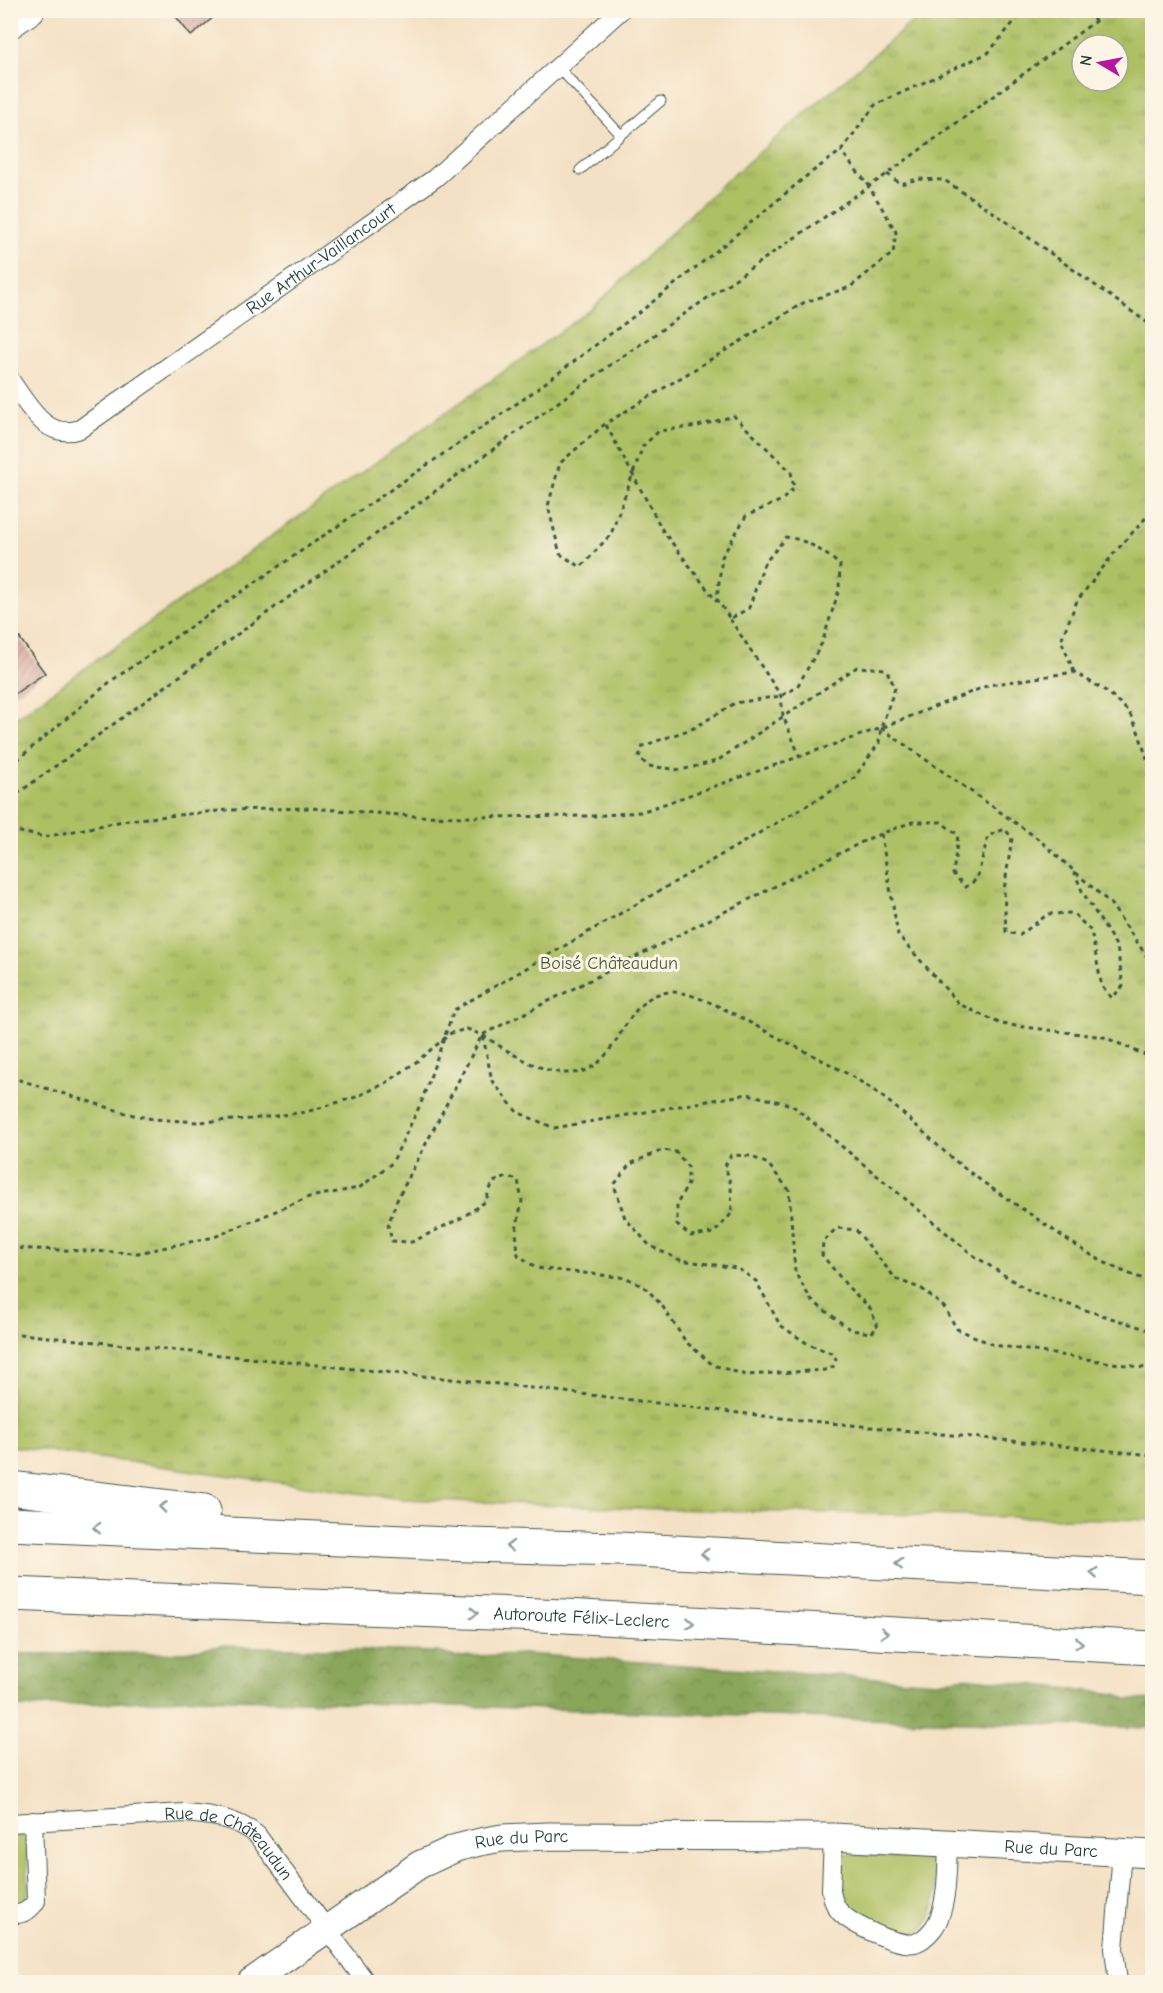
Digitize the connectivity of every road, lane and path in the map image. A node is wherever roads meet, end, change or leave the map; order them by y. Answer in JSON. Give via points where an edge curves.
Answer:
{"nodes":[{"id":1,"x":31,"y":10,"type":"edge"},
{"id":2,"x":621,"y":10,"type":"edge"},
{"id":3,"x":1024,"y":10,"type":"edge"},
{"id":4,"x":1086,"y":10,"type":"edge"},
{"id":5,"x":1113,"y":10,"type":"edge"},
{"id":6,"x":1095,"y":21,"type":"junction"},
{"id":7,"x":10,"y":25,"type":"edge"},
{"id":8,"x":558,"y":67,"type":"junction"},
{"id":9,"x":661,"y":101,"type":"dead end"},
{"id":10,"x":621,"y":135,"type":"junction"},
{"id":11,"x":841,"y":152,"type":"junction"},
{"id":12,"x":580,"y":170,"type":"dead end"},
{"id":13,"x":887,"y":174,"type":"junction"},
{"id":14,"x":869,"y":186,"type":"junction"},
{"id":15,"x":1152,"y":326,"type":"edge"},
{"id":16,"x":10,"y":380,"type":"edge"},
{"id":17,"x":605,"y":424,"type":"junction"},
{"id":18,"x":633,"y":474,"type":"junction"},
{"id":19,"x":1152,"y":511,"type":"edge"},
{"id":20,"x":730,"y":619,"type":"junction"},
{"id":21,"x":1074,"y":672,"type":"junction"},
{"id":22,"x":781,"y":696,"type":"junction"},
{"id":23,"x":783,"y":716,"type":"junction"},
{"id":24,"x":881,"y":728,"type":"junction"},
{"id":25,"x":800,"y":757,"type":"junction"},
{"id":26,"x":10,"y":766,"type":"edge"},
{"id":27,"x":1152,"y":774,"type":"edge"},
{"id":28,"x":10,"y":799,"type":"edge"},
{"id":29,"x":10,"y":830,"type":"edge"},
{"id":30,"x":881,"y":834,"type":"junction"},
{"id":31,"x":1074,"y":871,"type":"junction"},
{"id":32,"x":1152,"y":964,"type":"edge"},
{"id":33,"x":482,"y":1035,"type":"junction"},
{"id":34,"x":442,"y":1041,"type":"junction"},
{"id":35,"x":1152,"y":1058,"type":"edge"},
{"id":36,"x":10,"y":1077,"type":"edge"},
{"id":37,"x":10,"y":1248,"type":"edge"},
{"id":38,"x":1152,"y":1281,"type":"edge"},
{"id":39,"x":1152,"y":1331,"type":"edge"},
{"id":40,"x":10,"y":1333,"type":"edge"},
{"id":41,"x":1152,"y":1369,"type":"edge"},
{"id":42,"x":1152,"y":1455,"type":"edge"},
{"id":43,"x":10,"y":1488,"type":"edge"},
{"id":44,"x":10,"y":1524,"type":"edge"},
{"id":45,"x":429,"y":1543,"type":"junction"},
{"id":46,"x":1152,"y":1577,"type":"edge"},
{"id":47,"x":10,"y":1594,"type":"edge"},
{"id":48,"x":415,"y":1611,"type":"junction"},
{"id":49,"x":10,"y":1614,"type":"edge"},
{"id":50,"x":1152,"y":1648,"type":"edge"},
{"id":51,"x":33,"y":1821,"type":"junction"},
{"id":52,"x":10,"y":1823,"type":"edge"},
{"id":53,"x":833,"y":1837,"type":"junction"},
{"id":54,"x":948,"y":1843,"type":"junction"},
{"id":55,"x":1122,"y":1852,"type":"junction"},
{"id":56,"x":1152,"y":1854,"type":"edge"},
{"id":57,"x":10,"y":1914,"type":"edge"},
{"id":58,"x":327,"y":1929,"type":"junction"},
{"id":59,"x":251,"y":1983,"type":"edge"},
{"id":60,"x":366,"y":1983,"type":"edge"},
{"id":61,"x":1118,"y":1983,"type":"edge"}],
"edges":[{"from":1,"to":7,"type":"street"},
{"from":2,"to":8,"type":"street","name":"Rue Arthur-Vaillancourt"},
{"from":3,"to":11,"type":"path","via":[[988,53],[875,105]]},
{"from":4,"to":6,"type":"path"},
{"from":5,"to":6,"type":"path"},
{"from":6,"to":13,"type":"path"},
{"from":8,"to":10,"type":"lane"},
{"from":8,"to":16,"type":"street","name":"Rue Arthur-Vaillancourt","via":[[435,178],[80,429],[64,432],[43,423]]},
{"from":9,"to":10,"type":"lane"},
{"from":10,"to":12,"type":"lane"},
{"from":11,"to":14,"type":"path"},
{"from":11,"to":26,"type":"path","via":[[525,398],[111,681]]},
{"from":13,"to":14,"type":"path"},
{"from":13,"to":15,"type":"path","via":[[901,184],[917,179],[944,180]]},
{"from":14,"to":17,"type":"path","via":[[896,232],[893,253],[850,287],[803,303]]},
{"from":14,"to":28,"type":"path","via":[[593,377]]},
{"from":17,"to":18,"type":"path"},
{"from":17,"to":18,"type":"path","via":[[560,463],[548,506],[560,554],[581,567],[611,534]]},
{"from":18,"to":20,"type":"path","via":[[663,531]]},
{"from":18,"to":20,"type":"path","via":[[643,446],[659,431],[734,416],[791,472],[794,488],[782,500],[746,516],[722,557],[717,599]]},
{"from":19,"to":21,"type":"path","via":[[1077,601],[1061,640]]},
{"from":20,"to":22,"type":"path"},
{"from":20,"to":22,"type":"path","via":[[749,608],[764,564],[786,537],[801,539],[840,565],[839,590],[822,643],[797,687]]},
{"from":21,"to":24,"type":"path","via":[[989,685]]},
{"from":21,"to":27,"type":"path","via":[[1109,693],[1129,712]]},
{"from":22,"to":23,"type":"path"},
{"from":22,"to":23,"type":"path","via":[[735,703],[694,728],[643,746],[639,757],[648,766],[681,770],[717,761]]},
{"from":23,"to":24,"type":"path","via":[[857,667],[886,669],[895,688]]},
{"from":23,"to":25,"type":"path"},
{"from":24,"to":25,"type":"path"},
{"from":24,"to":31,"type":"path","via":[[1037,838]]},
{"from":24,"to":34,"type":"path","via":[[879,744],[854,778],[454,1010]]},
{"from":25,"to":29,"type":"path","via":[[631,813],[413,816],[310,807],[128,820],[45,837]]},
{"from":30,"to":31,"type":"path","via":[[912,822],[941,822],[958,835],[953,874],[966,887],[977,879],[988,836],[1005,829],[1012,838],[1004,890],[1006,932],[1020,935],[1048,914],[1073,913],[1091,931],[1102,987],[1112,998],[1123,986],[1118,947],[1082,891]]},
{"from":30,"to":33,"type":"path"},
{"from":30,"to":35,"type":"path","via":[[898,935],[959,1004],[1001,1024],[1104,1038]]},
{"from":31,"to":32,"type":"path","via":[[1110,903]]},
{"from":33,"to":34,"type":"path","via":[[462,1029]]},
{"from":33,"to":38,"type":"path","via":[[544,1068],[576,1073],[602,1059],[631,1014],[650,997],[676,992],[697,997],[869,1087],[964,1168],[1067,1240],[1108,1265]]},
{"from":33,"to":39,"type":"path","via":[[492,1081],[517,1112],[554,1128],[748,1094],[792,1106],[973,1255],[1032,1293]]},
{"from":33,"to":41,"type":"path","via":[[397,1200],[388,1225],[392,1241],[412,1242],[485,1202],[493,1182],[507,1177],[518,1180],[522,1201],[516,1231],[518,1255],[537,1268],[627,1278],[647,1289],[686,1342],[713,1365],[746,1375],[825,1370],[833,1367],[836,1359],[780,1325],[756,1281],[737,1268],[680,1260],[650,1246],[625,1218],[614,1185],[630,1164],[663,1150],[676,1152],[688,1167],[688,1184],[677,1204],[677,1225],[691,1236],[714,1233],[732,1213],[731,1185],[725,1166],[731,1155],[750,1156],[768,1164],[789,1190],[795,1272],[811,1300],[851,1330],[871,1334],[878,1327],[870,1308],[822,1255],[823,1241],[837,1228],[856,1230],[896,1279],[922,1289],[944,1307],[957,1329],[994,1345]]},
{"from":34,"to":36,"type":"path","via":[[376,1089],[306,1112],[251,1119],[178,1122],[147,1118]]},
{"from":34,"to":37,"type":"path","via":[[421,1102],[392,1163],[359,1188],[309,1197],[214,1237],[138,1253]]},
{"from":40,"to":42,"type":"path"},
{"from":45,"to":43,"type":"highway","one_way":true,"via":[[325,1523]]},
{"from":45,"to":44,"type":"highway","one_way":true},
{"from":46,"to":45,"type":"highway","one_way":true},
{"from":47,"to":48,"type":"highway","name":"Autoroute Félix-Leclerc"},
{"from":48,"to":49,"type":"highway","via":[[226,1616]]},
{"from":48,"to":50,"type":"highway","name":"Autoroute Félix-Leclerc","one_way":true},
{"from":51,"to":52,"type":"street","name":"Rue de Châteaudun"},
{"from":51,"to":57,"type":"street","via":[[36,1901],[28,1911]]},
{"from":51,"to":58,"type":"street","name":"Rue de Châteaudun","via":[[184,1813],[236,1822],[257,1835]]},
{"from":53,"to":54,"type":"street","name":"Rue du Parc"},
{"from":53,"to":54,"type":"street","via":[[831,1890],[838,1911],[853,1923],[907,1944],[924,1938],[941,1916]]},
{"from":53,"to":58,"type":"street","name":"Rue du Parc","via":[[537,1836],[480,1842],[419,1865]]},
{"from":54,"to":55,"type":"street","name":"Rue du Parc"},
{"from":55,"to":56,"type":"street","name":"Rue du Parc"},
{"from":55,"to":61,"type":"street","via":[[1114,1949]]},
{"from":58,"to":59,"type":"street","name":"Rue du Parc"},
{"from":58,"to":60,"type":"street","name":"Rue de Châteaudun"}]}
